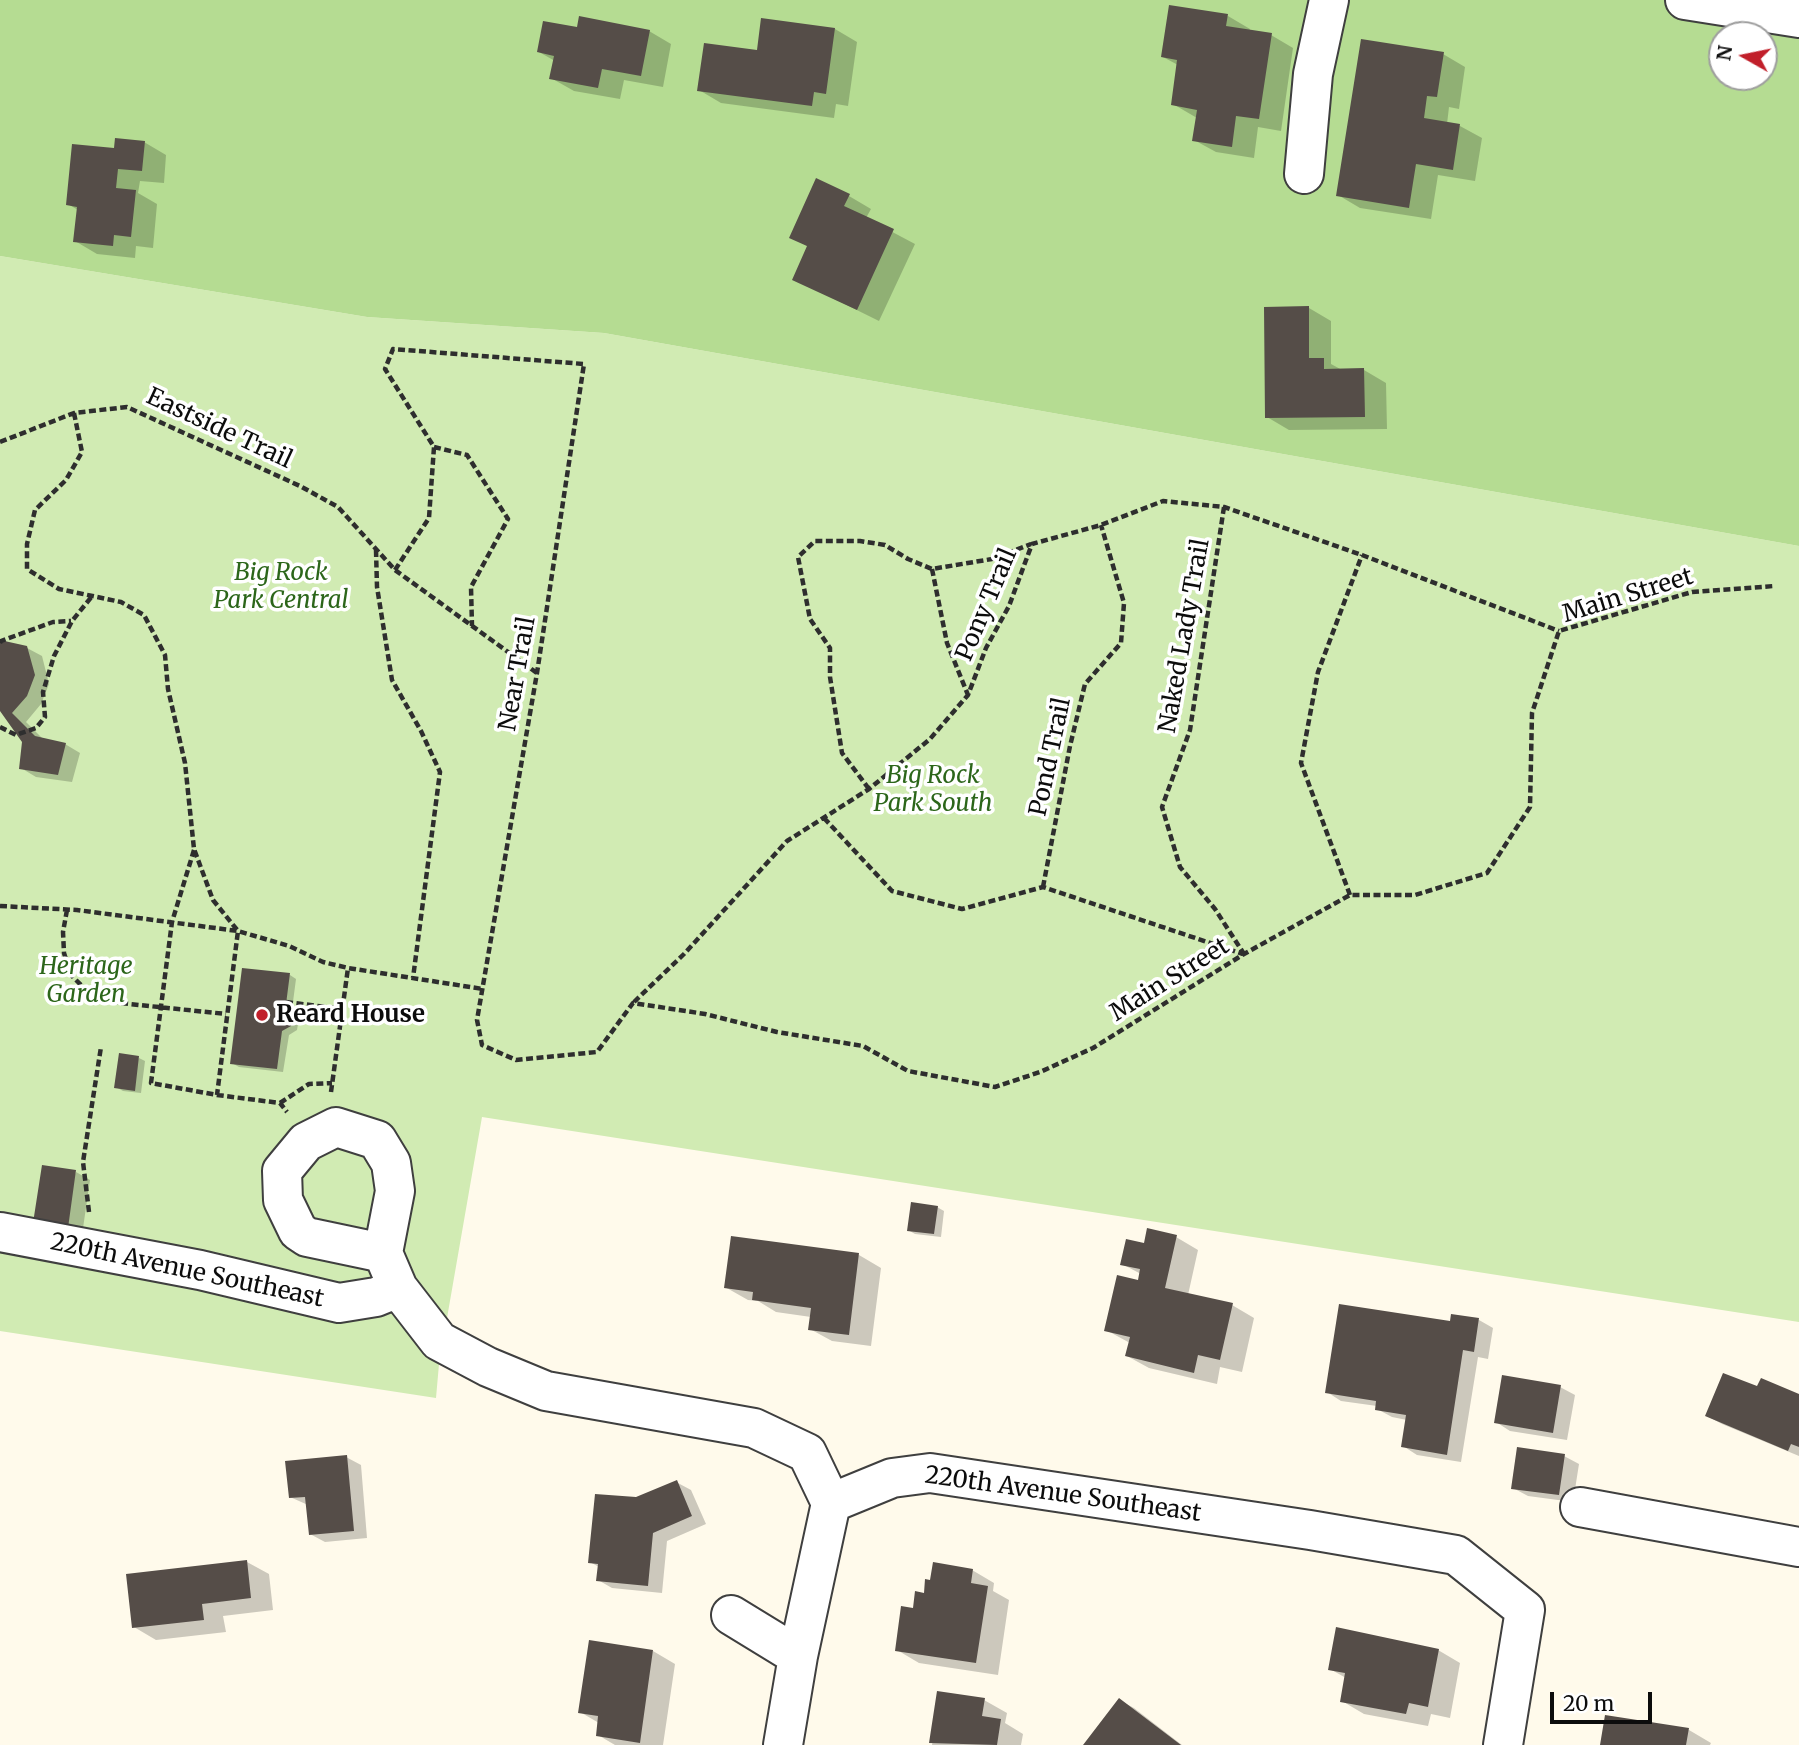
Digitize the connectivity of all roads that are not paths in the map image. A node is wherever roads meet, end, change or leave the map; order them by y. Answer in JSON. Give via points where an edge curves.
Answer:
{"nodes":[{"id":1,"x":1329,"y":0,"type":"edge"},
{"id":2,"x":1685,"y":0,"type":"edge"},
{"id":3,"x":1799,"y":18,"type":"edge"},
{"id":4,"x":1304,"y":174,"type":"dead end"},
{"id":5,"x":0,"y":1232,"type":"edge"},
{"id":6,"x":383,"y":1253,"type":"junction"},
{"id":7,"x":398,"y":1288,"type":"junction"},
{"id":8,"x":831,"y":1503,"type":"junction"},
{"id":9,"x":1580,"y":1507,"type":"dead end"},
{"id":10,"x":1799,"y":1547,"type":"edge"},
{"id":11,"x":731,"y":1615,"type":"dead end"},
{"id":12,"x":798,"y":1656,"type":"junction"},
{"id":13,"x":783,"y":1745,"type":"edge"},
{"id":14,"x":1503,"y":1745,"type":"edge"}],
"edges":[{"from":1,"to":4,"type":"street","via":[[1312,74]]},
{"from":2,"to":3,"type":"street"},
{"from":5,"to":7,"type":"street","name":"220th Avenue Southeast","via":[[339,1303]]},
{"from":6,"to":6,"type":"street","via":[[307,1237],[298,1231],[283,1200],[282,1171],[321,1135],[377,1140],[391,1163],[395,1191]]},
{"from":6,"to":7,"type":"street"},
{"from":7,"to":8,"type":"street","via":[[439,1340],[546,1391],[754,1427],[807,1453]]},
{"from":8,"to":12,"type":"street"},
{"from":8,"to":14,"type":"street","name":"220th Avenue Southeast","via":[[892,1478],[930,1472],[1456,1555],[1525,1610]]},
{"from":9,"to":10,"type":"street"},
{"from":11,"to":12,"type":"street"},
{"from":12,"to":13,"type":"street"}]}
